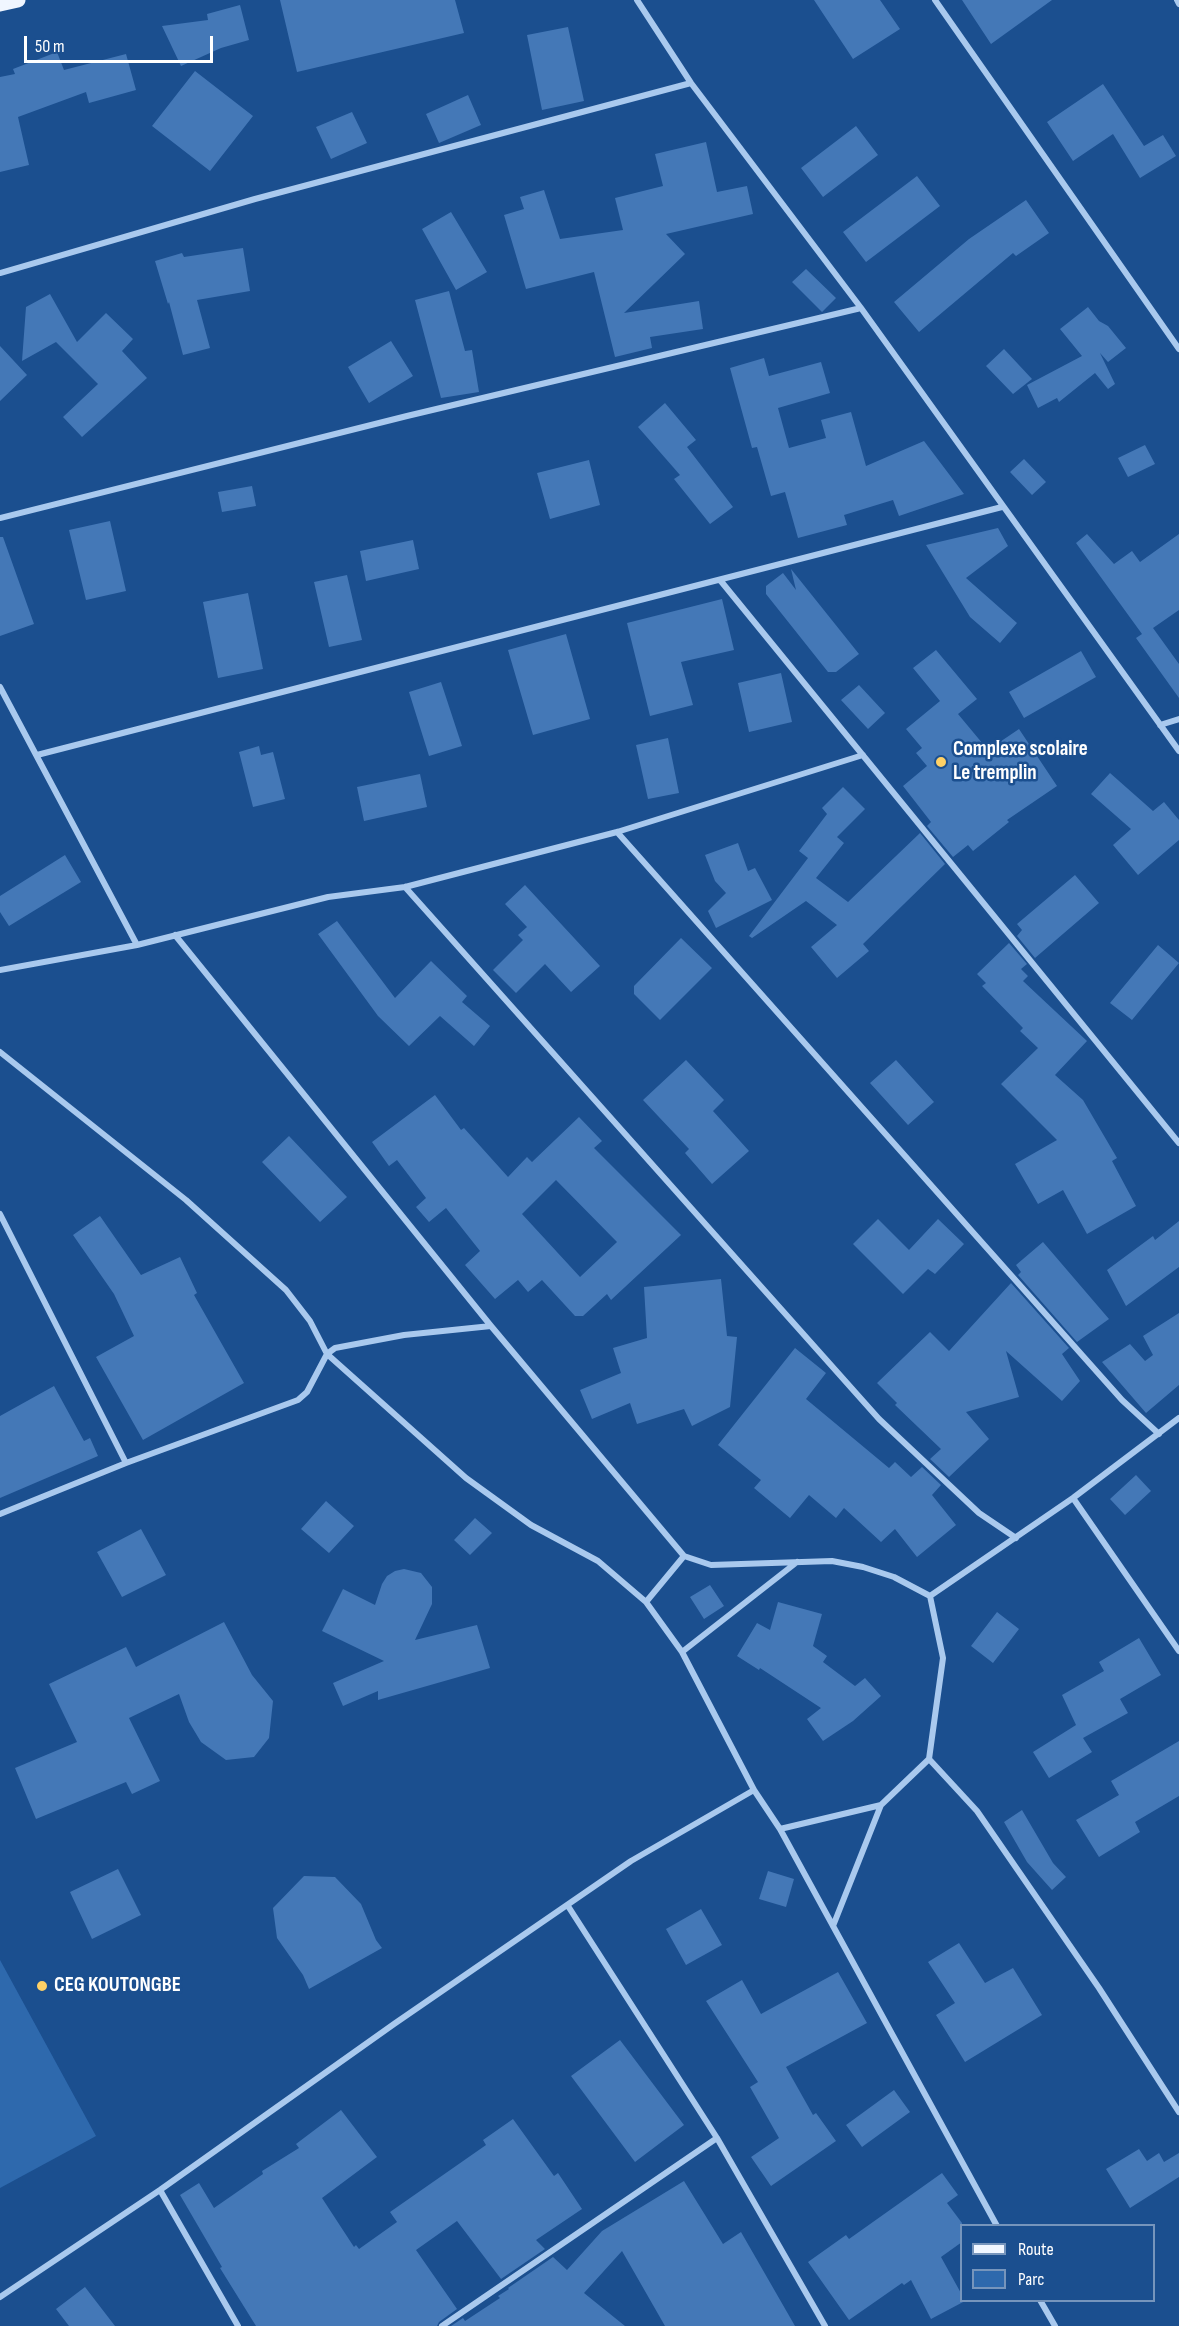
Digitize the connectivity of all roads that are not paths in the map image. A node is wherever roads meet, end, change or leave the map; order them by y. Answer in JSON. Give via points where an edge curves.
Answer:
{"nodes":[{"id":1,"x":18,"y":0,"type":"edge"},
{"id":2,"x":637,"y":0,"type":"edge"},
{"id":3,"x":935,"y":0,"type":"edge"},
{"id":4,"x":0,"y":4,"type":"edge"},
{"id":5,"x":691,"y":83,"type":"junction"},
{"id":6,"x":0,"y":273,"type":"edge"},
{"id":7,"x":861,"y":308,"type":"junction"},
{"id":8,"x":1179,"y":349,"type":"edge"},
{"id":9,"x":1002,"y":507,"type":"junction"},
{"id":10,"x":0,"y":518,"type":"edge"},
{"id":11,"x":720,"y":580,"type":"junction"},
{"id":12,"x":0,"y":687,"type":"edge"},
{"id":13,"x":1179,"y":719,"type":"edge"},
{"id":14,"x":1160,"y":725,"type":"junction"},
{"id":15,"x":1179,"y":751,"type":"edge"},
{"id":16,"x":36,"y":755,"type":"junction"},
{"id":17,"x":863,"y":755,"type":"junction"},
{"id":18,"x":617,"y":832,"type":"junction"},
{"id":19,"x":405,"y":887,"type":"junction"},
{"id":20,"x":175,"y":935,"type":"junction"},
{"id":21,"x":137,"y":945,"type":"junction"},
{"id":22,"x":0,"y":970,"type":"edge"},
{"id":23,"x":0,"y":1052,"type":"edge"},
{"id":24,"x":1179,"y":1143,"type":"edge"},
{"id":25,"x":0,"y":1214,"type":"edge"},
{"id":26,"x":491,"y":1326,"type":"junction"},
{"id":27,"x":327,"y":1354,"type":"junction"},
{"id":28,"x":1179,"y":1418,"type":"edge"},
{"id":29,"x":1159,"y":1434,"type":"junction"},
{"id":30,"x":126,"y":1463,"type":"junction"},
{"id":31,"x":1072,"y":1498,"type":"junction"},
{"id":32,"x":0,"y":1514,"type":"edge"},
{"id":33,"x":1016,"y":1538,"type":"junction"},
{"id":34,"x":684,"y":1556,"type":"junction"},
{"id":35,"x":798,"y":1561,"type":"junction"},
{"id":36,"x":930,"y":1596,"type":"junction"},
{"id":37,"x":646,"y":1602,"type":"junction"},
{"id":38,"x":1179,"y":1651,"type":"edge"},
{"id":39,"x":682,"y":1652,"type":"junction"},
{"id":40,"x":929,"y":1759,"type":"junction"},
{"id":41,"x":754,"y":1790,"type":"junction"},
{"id":42,"x":881,"y":1805,"type":"junction"},
{"id":43,"x":780,"y":1828,"type":"junction"},
{"id":44,"x":568,"y":1906,"type":"junction"},
{"id":45,"x":833,"y":1926,"type":"junction"},
{"id":46,"x":1179,"y":2112,"type":"edge"},
{"id":47,"x":717,"y":2138,"type":"junction"},
{"id":48,"x":160,"y":2190,"type":"junction"},
{"id":49,"x":996,"y":2224,"type":"edge"},
{"id":50,"x":0,"y":2297,"type":"edge"},
{"id":51,"x":1041,"y":2302,"type":"edge"},
{"id":52,"x":238,"y":2326,"type":"edge"},
{"id":53,"x":442,"y":2326,"type":"edge"},
{"id":54,"x":825,"y":2326,"type":"edge"},
{"id":55,"x":1055,"y":2326,"type":"edge"}],
"edges":[{"from":1,"to":4,"type":"main road"},
{"from":2,"to":5,"type":"street"},
{"from":3,"to":8,"type":"street"},
{"from":5,"to":6,"type":"street","via":[[255,199]]},
{"from":5,"to":7,"type":"street"},
{"from":7,"to":9,"type":"street"},
{"from":7,"to":10,"type":"street"},
{"from":9,"to":11,"type":"street"},
{"from":9,"to":14,"type":"street"},
{"from":11,"to":16,"type":"street"},
{"from":11,"to":17,"type":"street"},
{"from":12,"to":16,"type":"street"},
{"from":13,"to":14,"type":"street"},
{"from":14,"to":15,"type":"street"},
{"from":16,"to":21,"type":"street"},
{"from":17,"to":18,"type":"street"},
{"from":17,"to":24,"type":"street"},
{"from":18,"to":19,"type":"street"},
{"from":18,"to":29,"type":"street","via":[[1122,1400]]},
{"from":19,"to":20,"type":"street","via":[[328,897]]},
{"from":19,"to":33,"type":"street","via":[[879,1419],[979,1513]]},
{"from":20,"to":21,"type":"street"},
{"from":20,"to":26,"type":"street"},
{"from":21,"to":22,"type":"street"},
{"from":23,"to":27,"type":"street","via":[[186,1200],[286,1290],[310,1321]]},
{"from":25,"to":30,"type":"street"},
{"from":26,"to":27,"type":"street","via":[[343,1345]]},
{"from":26,"to":34,"type":"street"},
{"from":27,"to":30,"type":"street","via":[[312,1384],[298,1400]]},
{"from":27,"to":37,"type":"street","via":[[466,1478],[531,1525],[598,1562]]},
{"from":28,"to":29,"type":"street"},
{"from":29,"to":31,"type":"street"},
{"from":30,"to":32,"type":"street"},
{"from":31,"to":33,"type":"street"},
{"from":31,"to":38,"type":"street"},
{"from":33,"to":36,"type":"street"},
{"from":34,"to":35,"type":"street","via":[[711,1565]]},
{"from":34,"to":37,"type":"street"},
{"from":35,"to":36,"type":"street","via":[[832,1561],[863,1567],[894,1577]]},
{"from":35,"to":39,"type":"street"},
{"from":36,"to":40,"type":"street","via":[[943,1658]]},
{"from":37,"to":39,"type":"street"},
{"from":39,"to":41,"type":"street"},
{"from":40,"to":42,"type":"street"},
{"from":40,"to":46,"type":"street","via":[[977,1811]]},
{"from":41,"to":43,"type":"street"},
{"from":41,"to":44,"type":"street","via":[[631,1861]]},
{"from":42,"to":43,"type":"street"},
{"from":42,"to":45,"type":"street"},
{"from":43,"to":45,"type":"street"},
{"from":44,"to":47,"type":"street"},
{"from":44,"to":48,"type":"street"},
{"from":45,"to":49,"type":"street"},
{"from":47,"to":53,"type":"street"},
{"from":47,"to":54,"type":"street"},
{"from":48,"to":50,"type":"street"},
{"from":48,"to":52,"type":"street"},
{"from":51,"to":55,"type":"street"}]}
